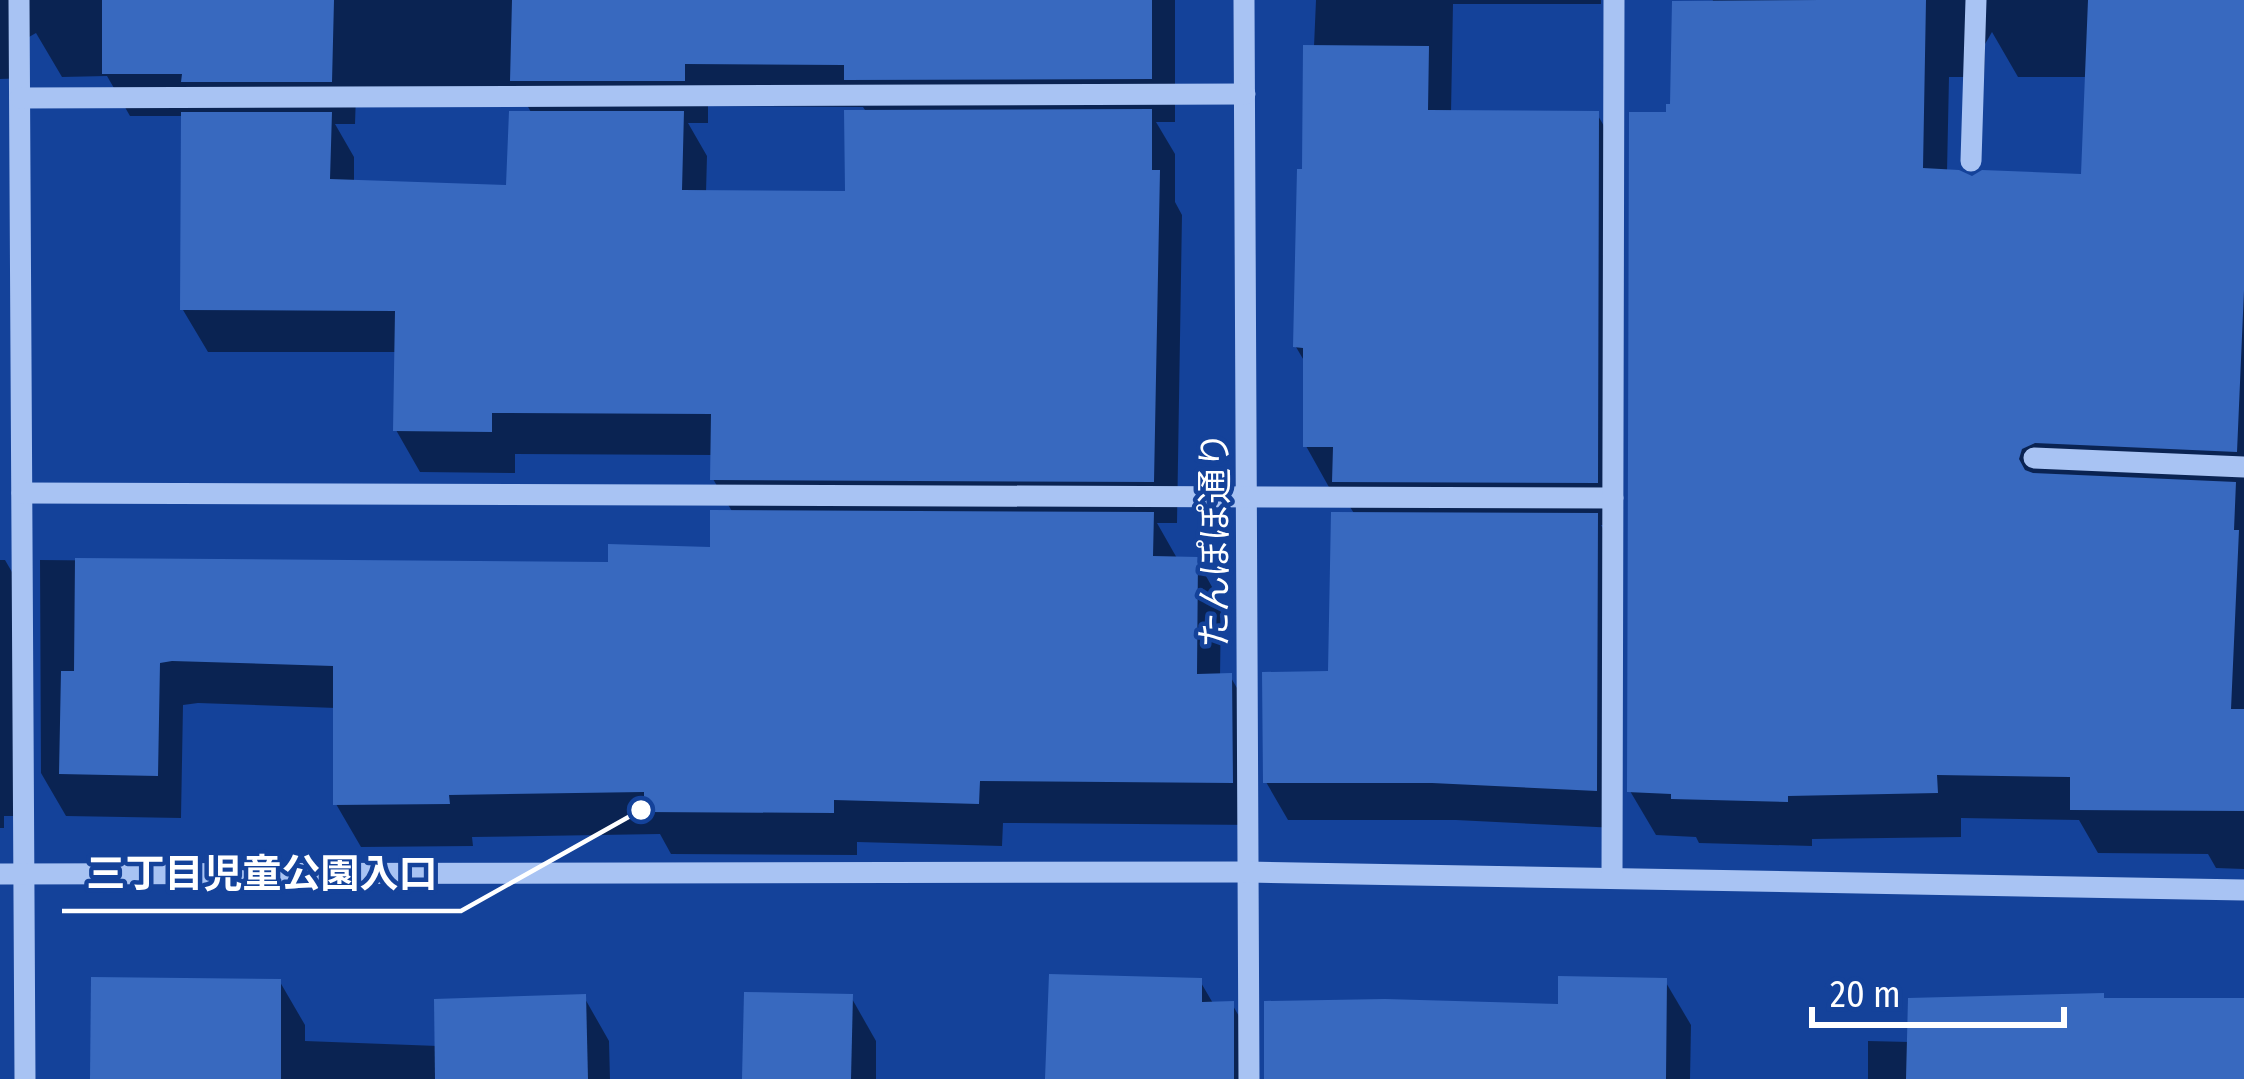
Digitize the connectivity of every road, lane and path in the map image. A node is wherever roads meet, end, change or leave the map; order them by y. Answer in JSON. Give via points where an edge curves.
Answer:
{"nodes":[{"id":1,"x":20,"y":0,"type":"edge"},
{"id":2,"x":1244,"y":0,"type":"edge"},
{"id":3,"x":1614,"y":0,"type":"edge"},
{"id":4,"x":1976,"y":0,"type":"edge"},
{"id":5,"x":1245,"y":94,"type":"junction"},
{"id":6,"x":20,"y":98,"type":"junction"},
{"id":7,"x":1971,"y":161,"type":"dead end"},
{"id":8,"x":11,"y":339,"type":"edge"},
{"id":9,"x":2034,"y":458,"type":"dead end"},
{"id":10,"x":2244,"y":467,"type":"edge"},
{"id":11,"x":22,"y":493,"type":"junction"},
{"id":12,"x":1246,"y":496,"type":"junction"},
{"id":13,"x":1613,"y":498,"type":"junction"},
{"id":14,"x":1248,"y":872,"type":"junction"},
{"id":15,"x":0,"y":874,"type":"edge"},
{"id":16,"x":24,"y":874,"type":"junction"},
{"id":17,"x":1612,"y":878,"type":"junction"},
{"id":18,"x":2244,"y":890,"type":"edge"},
{"id":19,"x":25,"y":1079,"type":"edge"},
{"id":20,"x":1249,"y":1079,"type":"edge"}],
"edges":[{"from":1,"to":6,"type":"street"},
{"from":2,"to":5,"type":"street","name":"たんぽぽ通り"},
{"from":3,"to":13,"type":"street"},
{"from":4,"to":7,"type":"street"},
{"from":5,"to":6,"type":"street"},
{"from":5,"to":12,"type":"street","name":"たんぽぽ通り"},
{"from":6,"to":8,"type":"street"},
{"from":8,"to":11,"type":"street"},
{"from":9,"to":10,"type":"street"},
{"from":11,"to":12,"type":"street"},
{"from":11,"to":16,"type":"street"},
{"from":12,"to":13,"type":"street"},
{"from":12,"to":14,"type":"street","name":"たんぽぽ通り"},
{"from":13,"to":17,"type":"street"},
{"from":14,"to":16,"type":"street"},
{"from":14,"to":17,"type":"street"},
{"from":14,"to":20,"type":"street","name":"たんぽぽ通り"},
{"from":15,"to":16,"type":"street"},
{"from":16,"to":19,"type":"street"},
{"from":17,"to":18,"type":"street"}]}
